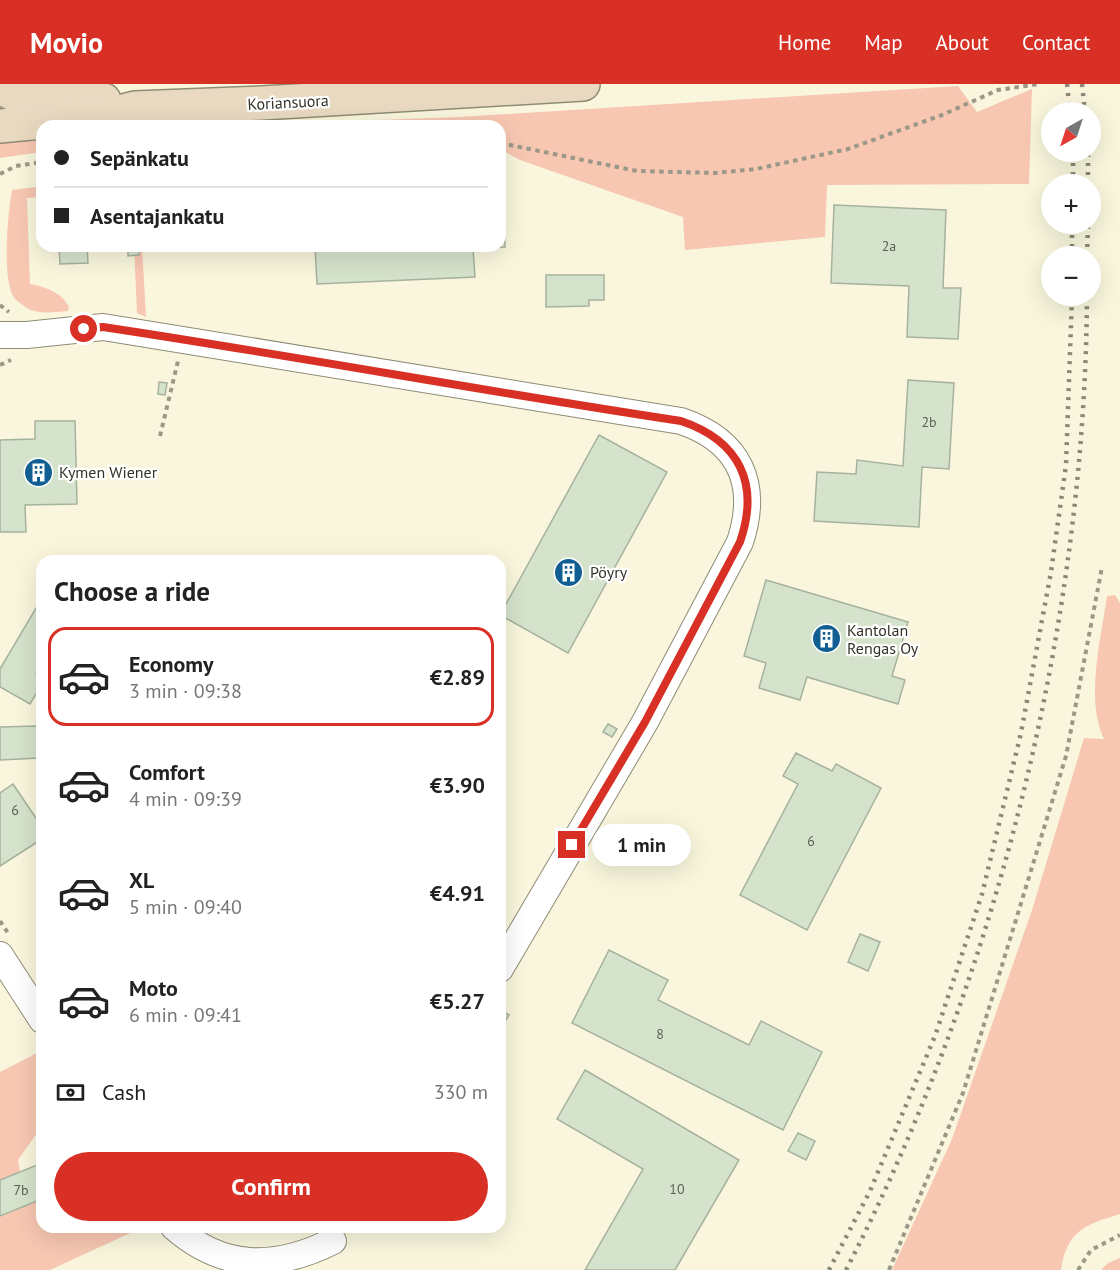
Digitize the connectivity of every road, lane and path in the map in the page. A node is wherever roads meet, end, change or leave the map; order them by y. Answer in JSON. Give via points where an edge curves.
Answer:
{"nodes":[{"id":1,"x":584,"y":84,"type":"edge"},
{"id":2,"x":1040,"y":84,"type":"edge"},
{"id":3,"x":0,"y":87,"type":"edge"},
{"id":4,"x":135,"y":108,"type":"junction"},
{"id":5,"x":62,"y":120,"type":"edge"},
{"id":6,"x":36,"y":123,"type":"edge"},
{"id":7,"x":0,"y":126,"type":"edge"},
{"id":8,"x":506,"y":144,"type":"edge"},
{"id":9,"x":36,"y":163,"type":"edge"},
{"id":10,"x":0,"y":174,"type":"edge"},
{"id":11,"x":0,"y":335,"type":"edge"},
{"id":12,"x":168,"y":356,"type":"dead end"},
{"id":13,"x":21,"y":357,"type":"dead end"},
{"id":14,"x":0,"y":364,"type":"edge"},
{"id":15,"x":160,"y":436,"type":"dead end"},
{"id":16,"x":1102,"y":567,"type":"dead end"},
{"id":17,"x":0,"y":955,"type":"edge"},
{"id":18,"x":506,"y":959,"type":"edge"},
{"id":19,"x":36,"y":1011,"type":"edge"},
{"id":20,"x":181,"y":1233,"type":"edge"},
{"id":21,"x":339,"y":1234,"type":"edge"},
{"id":22,"x":1120,"y":1234,"type":"edge"},
{"id":23,"x":320,"y":1270,"type":"edge"},
{"id":24,"x":889,"y":1270,"type":"edge"},
{"id":25,"x":1078,"y":1270,"type":"edge"}],
"edges":[{"from":1,"to":4,"type":"main road","name":"Koriansuora"},
{"from":2,"to":8,"type":"path","via":[[998,90],[848,149],[756,169],[637,171]]},
{"from":3,"to":4,"type":"main road","name":"Koriansuora","via":[[13,94],[100,99]]},
{"from":4,"to":5,"type":"main road","name":"Koriansuora"},
{"from":6,"to":7,"type":"main road","name":"Koriansuora"},
{"from":9,"to":10,"type":"path","via":[[15,166]]},
{"from":11,"to":18,"type":"street","via":[[103,327],[681,421],[705,429],[736,459],[747,483],[747,522],[723,578],[645,722]]},
{"from":12,"to":15,"type":"path","via":[[179,358]]},
{"from":13,"to":14,"type":"path"},
{"from":16,"to":24,"type":"path","via":[[1063,767],[963,1093]]},
{"from":17,"to":19,"type":"street"},
{"from":20,"to":21,"type":"street","via":[[214,1258],[234,1267],[255,1270],[308,1256]]},
{"from":21,"to":23,"type":"street"},
{"from":22,"to":25,"type":"path","via":[[1091,1250]]}]}
